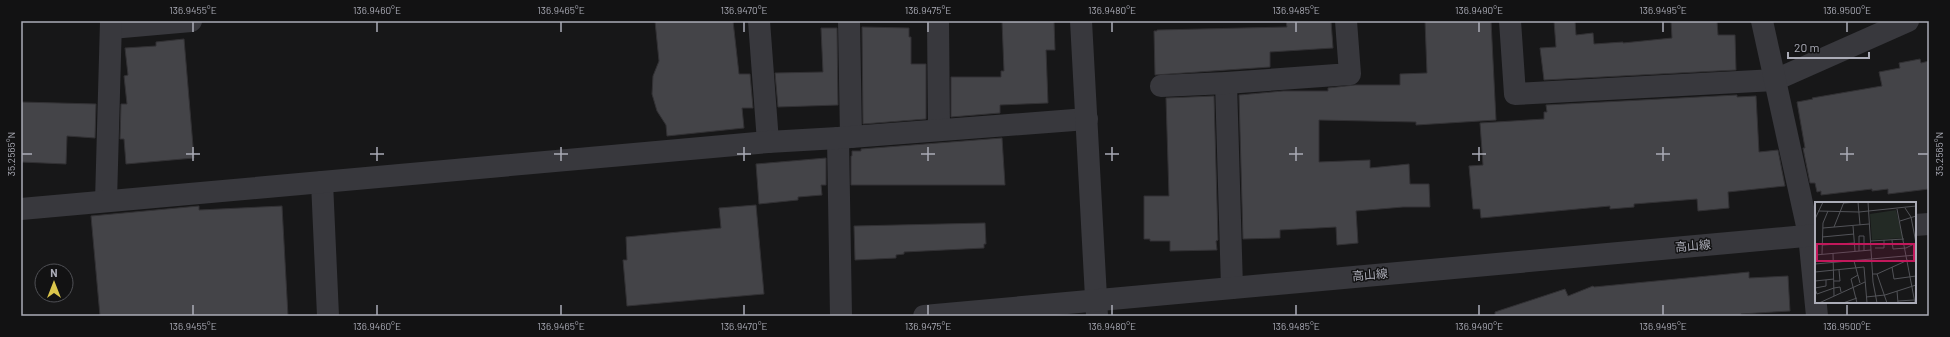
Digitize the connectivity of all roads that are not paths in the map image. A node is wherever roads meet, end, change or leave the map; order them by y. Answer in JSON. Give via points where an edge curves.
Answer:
{"nodes":[{"id":1,"x":191,"y":21,"type":"edge"},
{"id":2,"x":758,"y":21,"type":"edge"},
{"id":3,"x":850,"y":21,"type":"edge"},
{"id":4,"x":938,"y":21,"type":"edge"},
{"id":5,"x":1081,"y":21,"type":"edge"},
{"id":6,"x":1346,"y":21,"type":"edge"},
{"id":7,"x":1510,"y":21,"type":"edge"},
{"id":8,"x":1762,"y":21,"type":"edge"},
{"id":9,"x":1908,"y":21,"type":"edge"},
{"id":10,"x":111,"y":24,"type":"edge"},
{"id":11,"x":1775,"y":80,"type":"junction"},
{"id":12,"x":1226,"y":83,"type":"junction"},
{"id":13,"x":1161,"y":86,"type":"dead end"},
{"id":14,"x":1087,"y":119,"type":"junction"},
{"id":15,"x":939,"y":129,"type":"junction"},
{"id":16,"x":844,"y":138,"type":"junction"},
{"id":17,"x":768,"y":142,"type":"junction"},
{"id":18,"x":322,"y":182,"type":"junction"},
{"id":19,"x":106,"y":201,"type":"junction"},
{"id":20,"x":21,"y":208,"type":"edge"},
{"id":21,"x":1929,"y":224,"type":"edge"},
{"id":22,"x":1916,"y":225,"type":"edge"},
{"id":23,"x":1812,"y":235,"type":"edge"},
{"id":24,"x":1815,"y":284,"type":"edge"},
{"id":25,"x":1232,"y":288,"type":"junction"},
{"id":26,"x":1816,"y":303,"type":"edge"},
{"id":27,"x":1097,"y":308,"type":"edge"},
{"id":28,"x":328,"y":316,"type":"edge"},
{"id":29,"x":841,"y":316,"type":"edge"},
{"id":30,"x":924,"y":316,"type":"edge"},
{"id":31,"x":1817,"y":316,"type":"edge"}],
"edges":[{"from":1,"to":10,"type":"street"},
{"from":2,"to":17,"type":"street"},
{"from":3,"to":16,"type":"street"},
{"from":4,"to":15,"type":"street"},
{"from":5,"to":14,"type":"street"},
{"from":6,"to":12,"type":"street","via":[[1350,74]]},
{"from":7,"to":11,"type":"street","via":[[1515,94]]},
{"from":8,"to":11,"type":"street"},
{"from":9,"to":11,"type":"street"},
{"from":10,"to":19,"type":"street"},
{"from":11,"to":23,"type":"street"},
{"from":12,"to":13,"type":"street"},
{"from":12,"to":25,"type":"street"},
{"from":14,"to":15,"type":"street"},
{"from":14,"to":27,"type":"street"},
{"from":15,"to":16,"type":"street"},
{"from":16,"to":17,"type":"street"},
{"from":16,"to":29,"type":"street"},
{"from":17,"to":18,"type":"street"},
{"from":18,"to":19,"type":"street"},
{"from":18,"to":28,"type":"street"},
{"from":19,"to":20,"type":"street"},
{"from":21,"to":22,"type":"street"},
{"from":23,"to":24,"type":"street"},
{"from":23,"to":25,"type":"street","name":"高山線"},
{"from":25,"to":27,"type":"street","name":"高山線"},
{"from":26,"to":31,"type":"street"},
{"from":27,"to":30,"type":"street","name":"高山線"}]}
